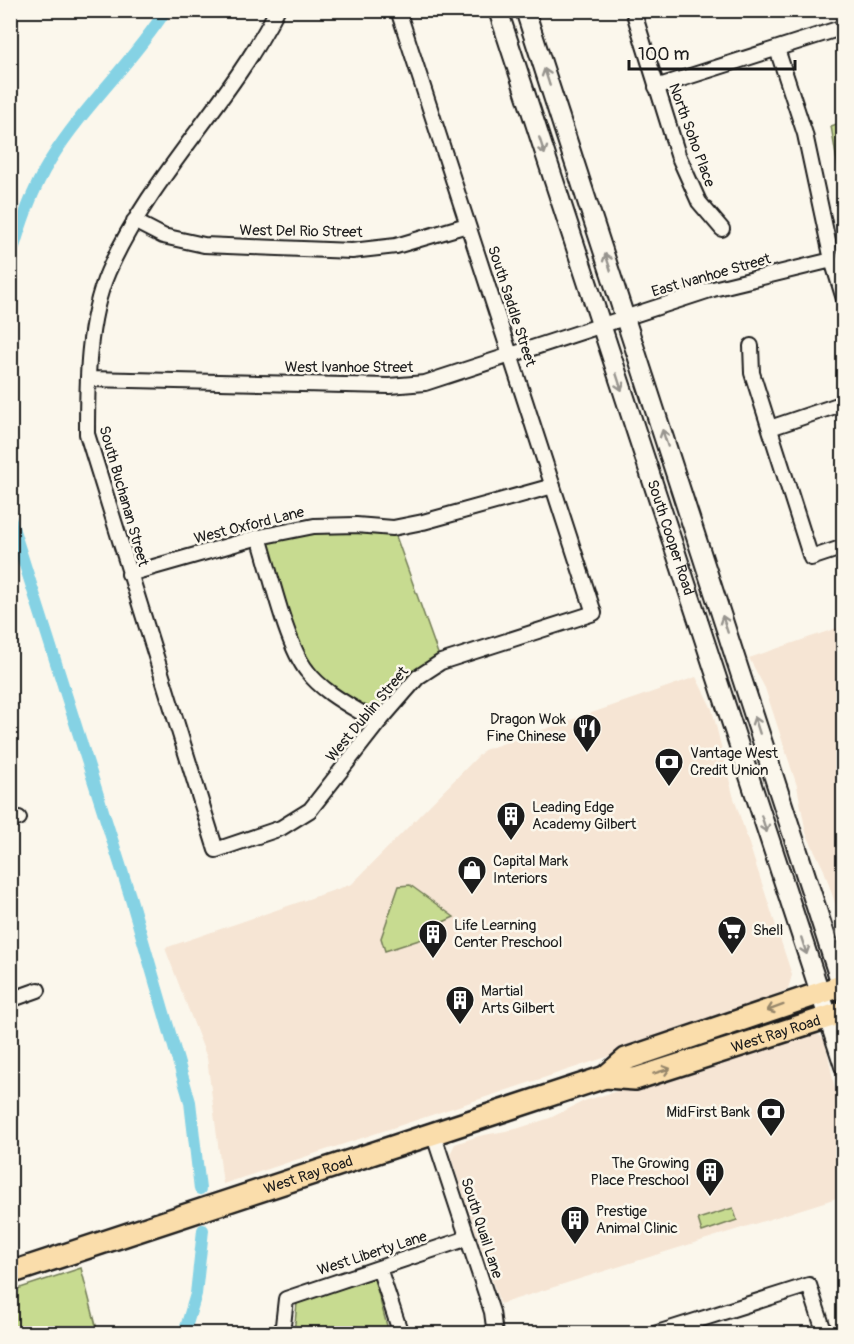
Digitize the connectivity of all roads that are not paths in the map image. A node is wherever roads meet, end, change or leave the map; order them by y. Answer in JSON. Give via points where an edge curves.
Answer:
{"nodes":[{"id":1,"x":277,"y":10,"type":"edge"},
{"id":2,"x":398,"y":10,"type":"edge"},
{"id":3,"x":498,"y":10,"type":"edge"},
{"id":4,"x":525,"y":10,"type":"edge"},
{"id":5,"x":633,"y":10,"type":"edge"},
{"id":6,"x":843,"y":27,"type":"edge"},
{"id":7,"x":777,"y":49,"type":"junction"},
{"id":8,"x":656,"y":87,"type":"junction"},
{"id":9,"x":135,"y":222,"type":"junction"},
{"id":10,"x":467,"y":225,"type":"junction"},
{"id":11,"x":722,"y":229,"type":"dead end"},
{"id":12,"x":832,"y":260,"type":"junction"},
{"id":13,"x":843,"y":299,"type":"edge"},
{"id":14,"x":627,"y":317,"type":"junction"},
{"id":15,"x":601,"y":326,"type":"junction"},
{"id":16,"x":751,"y":346,"type":"dead end"},
{"id":17,"x":510,"y":354,"type":"junction"},
{"id":18,"x":88,"y":379,"type":"junction"},
{"id":19,"x":843,"y":403,"type":"edge"},
{"id":20,"x":770,"y":429,"type":"junction"},
{"id":21,"x":553,"y":486,"type":"junction"},
{"id":22,"x":259,"y":537,"type":"junction"},
{"id":23,"x":843,"y":547,"type":"edge"},
{"id":24,"x":129,"y":574,"type":"junction"},
{"id":25,"x":594,"y":613,"type":"joint"},
{"id":26,"x":742,"y":680,"type":"junction"},
{"id":27,"x":719,"y":688,"type":"junction"},
{"id":28,"x":378,"y":723,"type":"junction"},
{"id":29,"x":216,"y":850,"type":"joint"},
{"id":30,"x":843,"y":988,"type":"edge"},
{"id":31,"x":38,"y":990,"type":"dead end"},
{"id":32,"x":819,"y":993,"type":"junction"},
{"id":33,"x":10,"y":1000,"type":"edge"},
{"id":34,"x":836,"y":1015,"type":"edge"},
{"id":35,"x":843,"y":1066,"type":"edge"},
{"id":36,"x":604,"y":1077,"type":"junction"},
{"id":37,"x":433,"y":1133,"type":"junction"},
{"id":38,"x":468,"y":1238,"type":"junction"},
{"id":39,"x":379,"y":1268,"type":"junction"},
{"id":40,"x":10,"y":1273,"type":"edge"},
{"id":41,"x":282,"y":1334,"type":"edge"},
{"id":42,"x":401,"y":1334,"type":"edge"},
{"id":43,"x":495,"y":1334,"type":"edge"},
{"id":44,"x":654,"y":1334,"type":"edge"},
{"id":45,"x":825,"y":1334,"type":"edge"}],
"edges":[{"from":1,"to":9,"type":"street","name":"South Buchanan Street","via":[[240,72],[162,178]]},
{"from":2,"to":10,"type":"street","name":"South Saddle Street"},
{"from":3,"to":15,"type":"main road","name":"South Cooper Road","one_way":true},
{"from":14,"to":4,"type":"main road","name":"South Cooper Road","one_way":true},
{"from":5,"to":8,"type":"street","name":"North Soho Place"},
{"from":6,"to":7,"type":"street"},
{"from":7,"to":8,"type":"street"},
{"from":7,"to":12,"type":"street","via":[[805,134]]},
{"from":8,"to":11,"type":"street","name":"North Soho Place","via":[[699,202]]},
{"from":9,"to":10,"type":"street","name":"West Del Rio Street","via":[[163,236],[204,245],[352,251],[396,246]]},
{"from":9,"to":18,"type":"street","name":"South Buchanan Street","via":[[107,273],[94,327]]},
{"from":10,"to":17,"type":"street","name":"South Saddle Street"},
{"from":12,"to":13,"type":"street"},
{"from":12,"to":14,"type":"street","name":"East Ivanhoe Street","via":[[713,289]]},
{"from":14,"to":15,"type":"street","name":"East Ivanhoe Street"},
{"from":26,"to":14,"type":"main road","name":"South Cooper Road","one_way":true},
{"from":15,"to":17,"type":"street","name":"West Ivanhoe Street"},
{"from":15,"to":27,"type":"main road","name":"South Cooper Road","one_way":true},
{"from":16,"to":20,"type":"street","via":[[752,373]]},
{"from":17,"to":18,"type":"street","name":"West Ivanhoe Street","via":[[425,383],[389,386]]},
{"from":17,"to":21,"type":"street","name":"South Saddle Street"},
{"from":18,"to":24,"type":"street","name":"South Buchanan Street","via":[[87,434]]},
{"from":19,"to":20,"type":"street"},
{"from":20,"to":23,"type":"street","via":[[811,558]]},
{"from":21,"to":22,"type":"street","name":"West Oxford Lane","via":[[393,528],[314,526]]},
{"from":21,"to":25,"type":"street","name":"South Saddle Street"},
{"from":22,"to":24,"type":"street","name":"West Oxford Lane"},
{"from":22,"to":28,"type":"street","via":[[296,652],[307,672]]},
{"from":24,"to":29,"type":"street","name":"South Buchanan Street"},
{"from":25,"to":28,"type":"street","name":"West Dublin Street","via":[[441,662],[418,677]]},
{"from":26,"to":27,"type":"main road"},
{"from":30,"to":26,"type":"main road","name":"South Cooper Road","one_way":true},
{"from":27,"to":32,"type":"main road","name":"South Cooper Road","one_way":true},
{"from":28,"to":29,"type":"street","name":"West Dublin Street","via":[[310,810],[281,828]]},
{"from":30,"to":32,"type":"main road","name":"West Ray Road"},
{"from":31,"to":33,"type":"street"},
{"from":32,"to":34,"type":"main road","name":"South Cooper Road"},
{"from":32,"to":36,"type":"main road","name":"West Ray Road","one_way":true,"via":[[626,1059]]},
{"from":34,"to":35,"type":"main road","name":"South Cooper Road"},
{"from":36,"to":34,"type":"main road","name":"West Ray Road","one_way":true,"via":[[634,1079]]},
{"from":36,"to":37,"type":"main road","name":"West Ray Road"},
{"from":37,"to":38,"type":"street","name":"South Quail Lane"},
{"from":37,"to":40,"type":"main road","name":"West Ray Road"},
{"from":38,"to":39,"type":"street","name":"West Liberty Lane"},
{"from":38,"to":43,"type":"street","name":"South Quail Lane","via":[[492,1312]]},
{"from":39,"to":41,"type":"street","name":"West Liberty Lane","via":[[286,1299]]},
{"from":39,"to":42,"type":"street"},
{"from":44,"to":45,"type":"street","via":[[809,1285]]}]}
